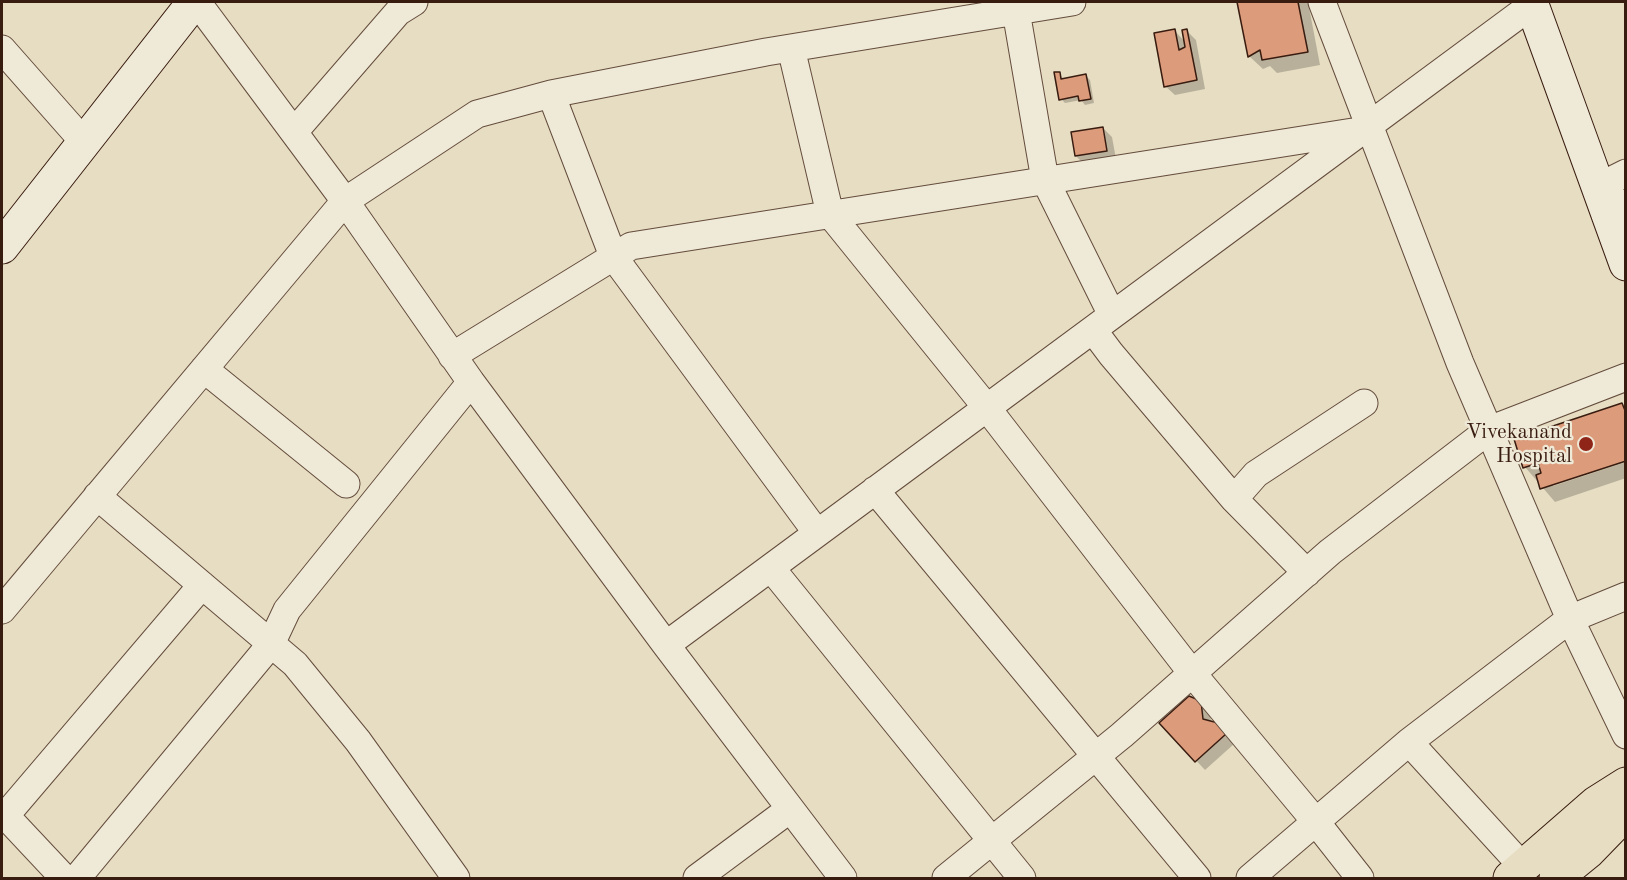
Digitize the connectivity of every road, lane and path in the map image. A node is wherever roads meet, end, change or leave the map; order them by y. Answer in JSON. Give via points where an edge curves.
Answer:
{"nodes":[{"id":1,"x":196,"y":2,"type":"edge"},
{"id":2,"x":414,"y":2,"type":"edge"},
{"id":3,"x":1072,"y":2,"type":"edge"},
{"id":4,"x":1323,"y":2,"type":"edge"},
{"id":5,"x":1532,"y":3,"type":"edge"},
{"id":6,"x":1016,"y":11,"type":"junction"},
{"id":7,"x":791,"y":48,"type":"junction"},
{"id":8,"x":3,"y":52,"type":"edge"},
{"id":9,"x":551,"y":94,"type":"junction"},
{"id":10,"x":1366,"y":128,"type":"junction"},
{"id":11,"x":294,"y":132,"type":"junction"},
{"id":12,"x":84,"y":142,"type":"junction"},
{"id":13,"x":1045,"y":180,"type":"junction"},
{"id":14,"x":1612,"y":180,"type":"edge"},
{"id":15,"x":345,"y":201,"type":"junction"},
{"id":16,"x":1626,"y":209,"type":"edge"},
{"id":17,"x":830,"y":214,"type":"junction"},
{"id":18,"x":2,"y":247,"type":"edge"},
{"id":19,"x":614,"y":256,"type":"junction"},
{"id":20,"x":1626,"y":264,"type":"edge"},
{"id":21,"x":1102,"y":322,"type":"junction"},
{"id":22,"x":452,"y":356,"type":"junction"},
{"id":23,"x":204,"y":369,"type":"junction"},
{"id":24,"x":1626,"y":377,"type":"edge"},
{"id":25,"x":471,"y":382,"type":"junction"},
{"id":26,"x":1364,"y":403,"type":"dead end"},
{"id":27,"x":987,"y":408,"type":"junction"},
{"id":28,"x":1489,"y":430,"type":"junction"},
{"id":29,"x":346,"y":484,"type":"dead end"},
{"id":30,"x":875,"y":490,"type":"junction"},
{"id":31,"x":97,"y":496,"type":"junction"},
{"id":32,"x":1234,"y":499,"type":"junction"},
{"id":33,"x":817,"y":533,"type":"junction"},
{"id":34,"x":771,"y":568,"type":"junction"},
{"id":35,"x":1307,"y":573,"type":"junction"},
{"id":36,"x":202,"y":585,"type":"junction"},
{"id":37,"x":1626,"y":596,"type":"edge"},
{"id":38,"x":2,"y":609,"type":"edge"},
{"id":39,"x":1570,"y":619,"type":"junction"},
{"id":40,"x":271,"y":644,"type":"junction"},
{"id":41,"x":666,"y":645,"type":"junction"},
{"id":42,"x":1192,"y":673,"type":"junction"},
{"id":43,"x":1626,"y":735,"type":"edge"},
{"id":44,"x":1409,"y":742,"type":"junction"},
{"id":45,"x":1096,"y":757,"type":"junction"},
{"id":46,"x":1626,"y":784,"type":"edge"},
{"id":47,"x":790,"y":810,"type":"junction"},
{"id":48,"x":1626,"y":813,"type":"edge"},
{"id":49,"x":4,"y":814,"type":"edge"},
{"id":50,"x":1316,"y":822,"type":"junction"},
{"id":51,"x":992,"y":841,"type":"junction"},
{"id":52,"x":1517,"y":873,"type":"edge"},
{"id":53,"x":64,"y":879,"type":"edge"},
{"id":54,"x":77,"y":879,"type":"edge"},
{"id":55,"x":456,"y":879,"type":"edge"},
{"id":56,"x":697,"y":879,"type":"edge"},
{"id":57,"x":843,"y":879,"type":"edge"},
{"id":58,"x":946,"y":879,"type":"edge"},
{"id":59,"x":1022,"y":879,"type":"edge"},
{"id":60,"x":1197,"y":879,"type":"edge"},
{"id":61,"x":1250,"y":879,"type":"edge"},
{"id":62,"x":1360,"y":879,"type":"edge"},
{"id":63,"x":1556,"y":879,"type":"edge"}],
"edges":[{"from":1,"to":11,"type":"street"},
{"from":1,"to":12,"type":"street"},
{"from":2,"to":11,"type":"street","via":[[398,12]]},
{"from":3,"to":6,"type":"street"},
{"from":4,"to":10,"type":"street"},
{"from":5,"to":10,"type":"street"},
{"from":5,"to":14,"type":"street"},
{"from":6,"to":7,"type":"street"},
{"from":6,"to":13,"type":"street"},
{"from":7,"to":9,"type":"street"},
{"from":7,"to":17,"type":"street"},
{"from":8,"to":12,"type":"street"},
{"from":9,"to":15,"type":"street","via":[[477,114]]},
{"from":9,"to":19,"type":"street"},
{"from":10,"to":13,"type":"street"},
{"from":10,"to":21,"type":"street"},
{"from":10,"to":28,"type":"street"},
{"from":11,"to":15,"type":"street"},
{"from":12,"to":18,"type":"street"},
{"from":13,"to":17,"type":"street"},
{"from":13,"to":21,"type":"street"},
{"from":14,"to":16,"type":"street"},
{"from":14,"to":20,"type":"street"},
{"from":15,"to":22,"type":"street"},
{"from":15,"to":23,"type":"street"},
{"from":17,"to":19,"type":"street","via":[[631,246]]},
{"from":17,"to":27,"type":"street"},
{"from":19,"to":22,"type":"street"},
{"from":19,"to":33,"type":"street"},
{"from":21,"to":27,"type":"street"},
{"from":21,"to":32,"type":"street","via":[[1111,354]]},
{"from":22,"to":25,"type":"street"},
{"from":23,"to":29,"type":"street"},
{"from":23,"to":31,"type":"street"},
{"from":24,"to":28,"type":"street"},
{"from":25,"to":40,"type":"street","via":[[287,609]]},
{"from":25,"to":41,"type":"street"},
{"from":26,"to":32,"type":"street","via":[[1256,474]]},
{"from":27,"to":30,"type":"street"},
{"from":27,"to":42,"type":"street"},
{"from":28,"to":35,"type":"street"},
{"from":28,"to":39,"type":"street"},
{"from":30,"to":33,"type":"street"},
{"from":30,"to":45,"type":"street"},
{"from":31,"to":36,"type":"street"},
{"from":31,"to":38,"type":"street"},
{"from":32,"to":35,"type":"street"},
{"from":33,"to":34,"type":"street"},
{"from":34,"to":41,"type":"street"},
{"from":34,"to":51,"type":"street"},
{"from":35,"to":42,"type":"street"},
{"from":36,"to":40,"type":"street"},
{"from":36,"to":49,"type":"street"},
{"from":37,"to":39,"type":"street"},
{"from":39,"to":43,"type":"street"},
{"from":39,"to":44,"type":"street"},
{"from":40,"to":54,"type":"street"},
{"from":40,"to":55,"type":"street","via":[[295,664],[358,741]]},
{"from":41,"to":47,"type":"street"},
{"from":42,"to":45,"type":"street"},
{"from":42,"to":50,"type":"street"},
{"from":44,"to":50,"type":"street"},
{"from":44,"to":52,"type":"street"},
{"from":45,"to":51,"type":"street"},
{"from":45,"to":60,"type":"street"},
{"from":46,"to":52,"type":"highway","via":[[1596,803]]},
{"from":47,"to":56,"type":"street"},
{"from":47,"to":57,"type":"street"},
{"from":48,"to":63,"type":"highway"},
{"from":49,"to":53,"type":"street"},
{"from":50,"to":61,"type":"street"},
{"from":50,"to":62,"type":"street"},
{"from":51,"to":58,"type":"street"},
{"from":51,"to":59,"type":"street"}]}
